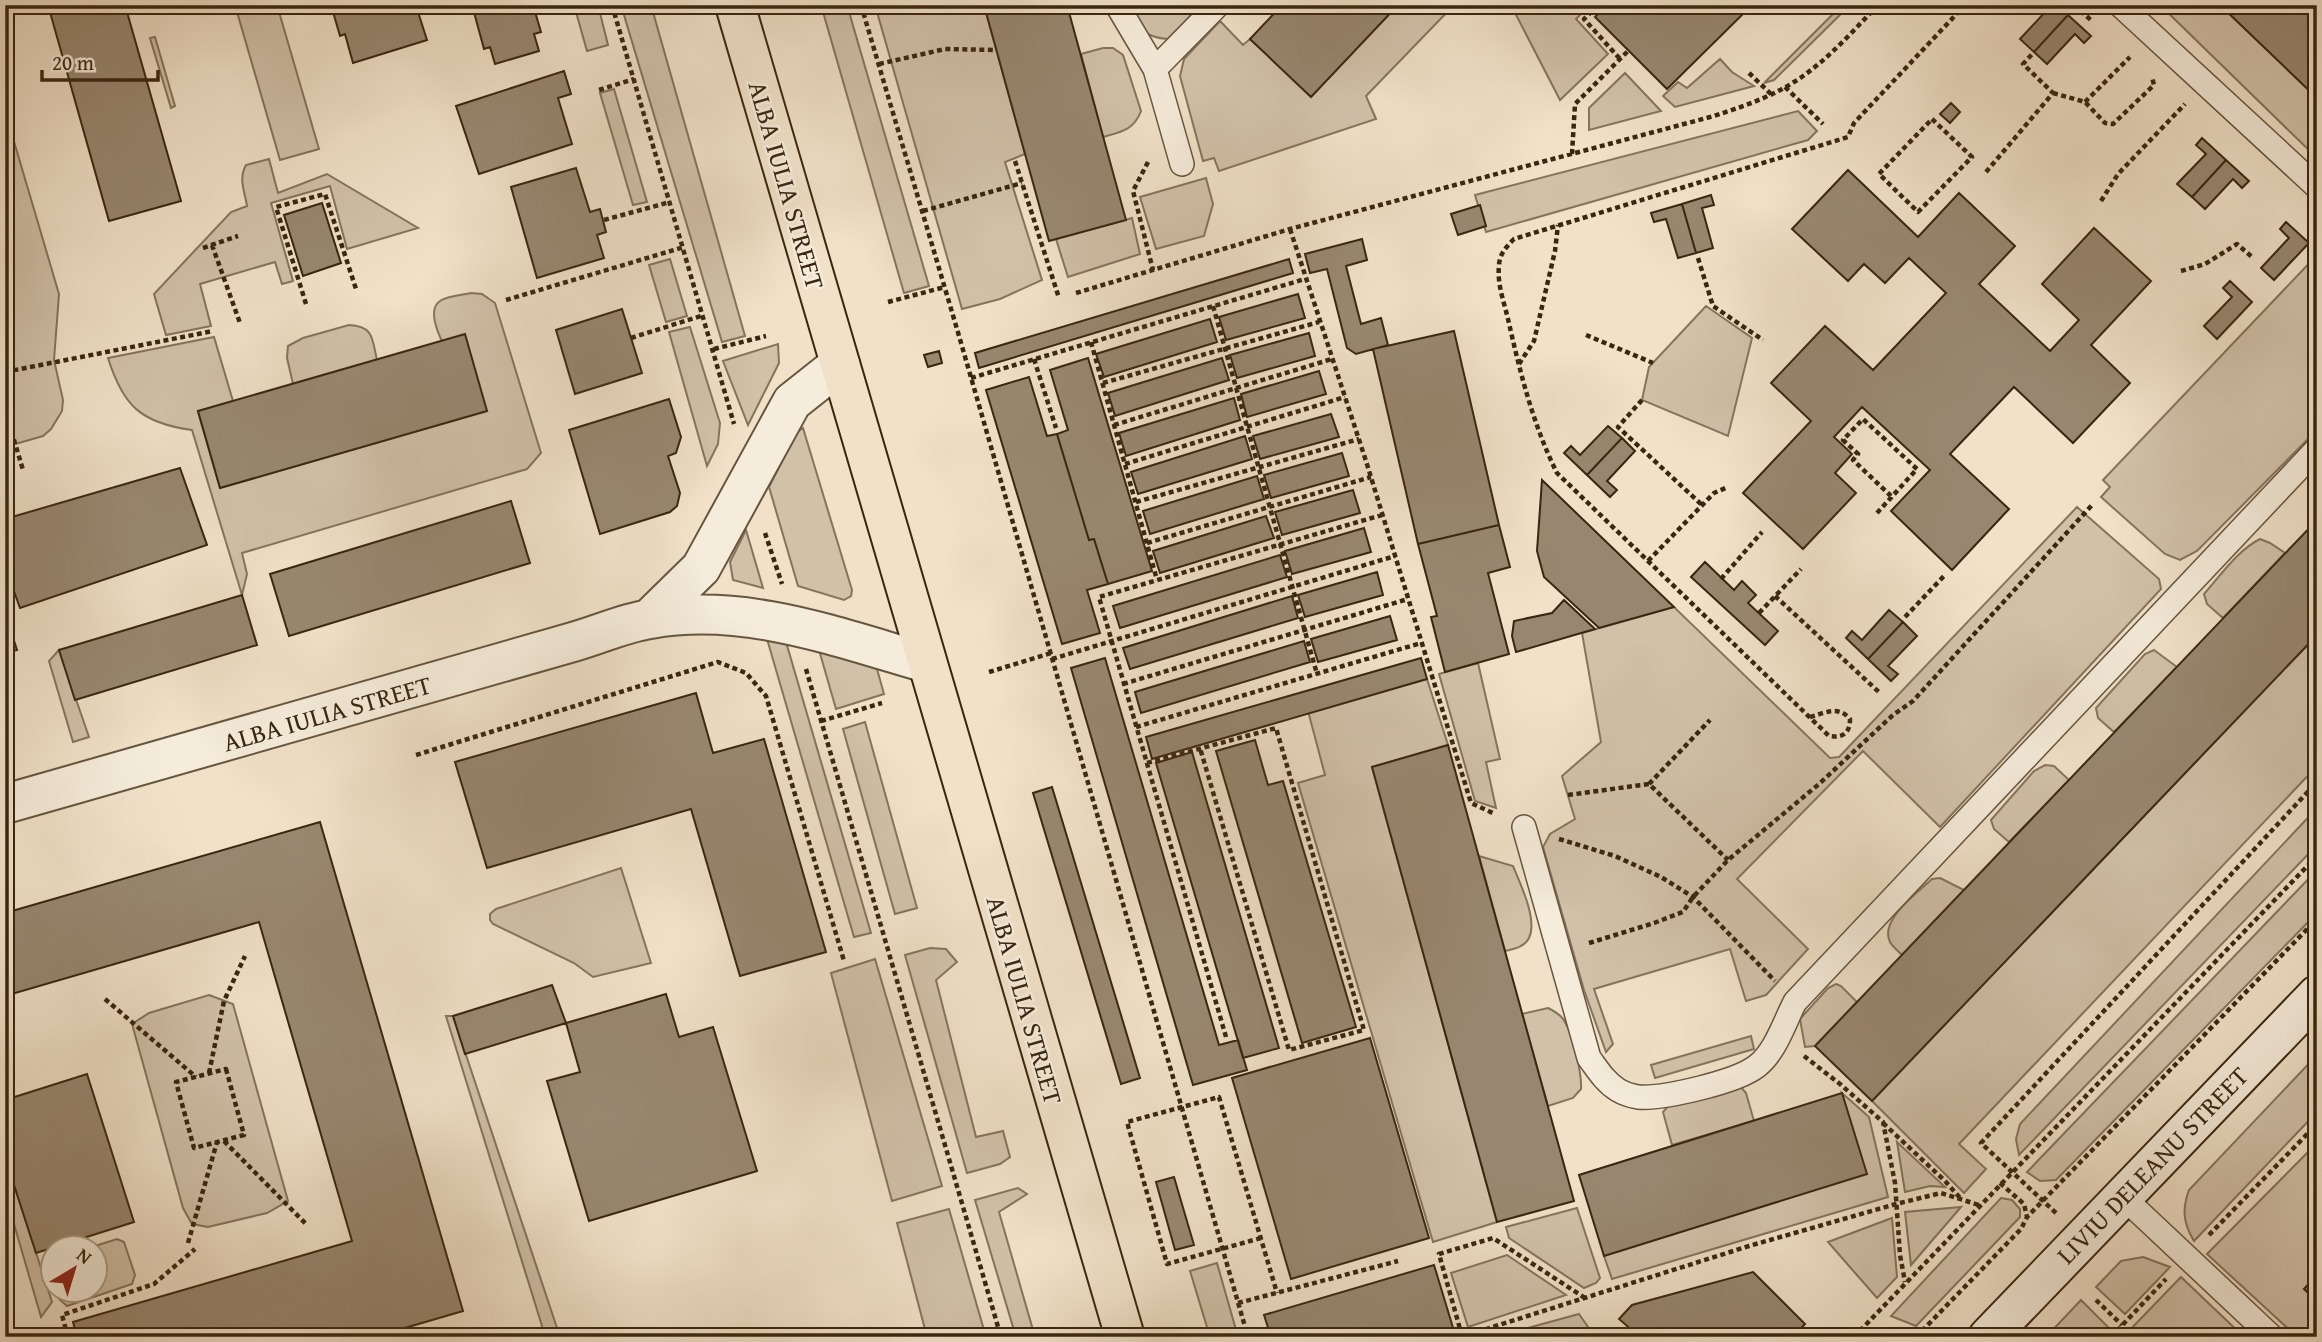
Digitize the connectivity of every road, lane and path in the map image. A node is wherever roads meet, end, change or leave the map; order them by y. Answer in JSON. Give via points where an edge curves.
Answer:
{"nodes":[{"id":1,"x":612,"y":5,"type":"edge"},
{"id":2,"x":734,"y":5,"type":"edge"},
{"id":3,"x":861,"y":5,"type":"edge"},
{"id":4,"x":1117,"y":5,"type":"edge"},
{"id":5,"x":1218,"y":5,"type":"edge"},
{"id":6,"x":1598,"y":5,"type":"edge"},
{"id":7,"x":1878,"y":5,"type":"edge"},
{"id":8,"x":1965,"y":5,"type":"edge"},
{"id":9,"x":2074,"y":5,"type":"edge"},
{"id":10,"x":2120,"y":5,"type":"edge"},
{"id":11,"x":2093,"y":23,"type":"dead end"},
{"id":12,"x":2120,"y":48,"type":"dead end"},
{"id":13,"x":996,"y":51,"type":"dead end"},
{"id":14,"x":1628,"y":51,"type":"dead end"},
{"id":15,"x":2034,"y":52,"type":"dead end"},
{"id":16,"x":2130,"y":57,"type":"junction"},
{"id":17,"x":1620,"y":59,"type":"junction"},
{"id":18,"x":879,"y":64,"type":"junction"},
{"id":19,"x":2137,"y":64,"type":"dead end"},
{"id":20,"x":1155,"y":69,"type":"junction"},
{"id":21,"x":2145,"y":71,"type":"dead end"},
{"id":22,"x":1749,"y":73,"type":"dead end"},
{"id":23,"x":634,"y":79,"type":"junction"},
{"id":24,"x":2205,"y":84,"type":"junction"},
{"id":25,"x":1785,"y":87,"type":"junction"},
{"id":26,"x":599,"y":90,"type":"dead end"},
{"id":27,"x":2053,"y":93,"type":"junction"},
{"id":28,"x":1772,"y":95,"type":"junction"},
{"id":29,"x":2085,"y":102,"type":"junction"},
{"id":30,"x":1170,"y":121,"type":"junction"},
{"id":31,"x":1824,"y":124,"type":"dead end"},
{"id":32,"x":1901,"y":151,"type":"joint"},
{"id":33,"x":1572,"y":154,"type":"junction"},
{"id":34,"x":1015,"y":161,"type":"dead end"},
{"id":35,"x":1182,"y":164,"type":"dead end"},
{"id":36,"x":1986,"y":173,"type":"dead end"},
{"id":37,"x":1022,"y":183,"type":"junction"},
{"id":38,"x":2317,"y":187,"type":"edge"},
{"id":39,"x":2101,"y":201,"type":"dead end"},
{"id":40,"x":670,"y":202,"type":"junction"},
{"id":41,"x":923,"y":211,"type":"junction"},
{"id":42,"x":604,"y":220,"type":"dead end"},
{"id":43,"x":1558,"y":225,"type":"junction"},
{"id":44,"x":1290,"y":229,"type":"junction"},
{"id":45,"x":238,"y":236,"type":"dead end"},
{"id":46,"x":212,"y":245,"type":"junction"},
{"id":47,"x":684,"y":247,"type":"junction"},
{"id":48,"x":203,"y":248,"type":"dead end"},
{"id":49,"x":2252,"y":257,"type":"dead end"},
{"id":50,"x":1698,"y":258,"type":"dead end"},
{"id":51,"x":1153,"y":270,"type":"junction"},
{"id":52,"x":2180,"y":271,"type":"dead end"},
{"id":53,"x":1305,"y":279,"type":"junction"},
{"id":54,"x":945,"y":288,"type":"junction"},
{"id":55,"x":356,"y":289,"type":"dead end"},
{"id":56,"x":1076,"y":293,"type":"dead end"},
{"id":57,"x":1059,"y":298,"type":"dead end"},
{"id":58,"x":506,"y":300,"type":"dead end"},
{"id":59,"x":888,"y":302,"type":"dead end"},
{"id":60,"x":306,"y":304,"type":"dead end"},
{"id":61,"x":1213,"y":306,"type":"junction"},
{"id":62,"x":704,"y":315,"type":"junction"},
{"id":63,"x":1319,"y":322,"type":"junction"},
{"id":64,"x":240,"y":323,"type":"dead end"},
{"id":65,"x":213,"y":331,"type":"dead end"},
{"id":66,"x":1586,"y":335,"type":"dead end"},
{"id":67,"x":766,"y":336,"type":"dead end"},
{"id":68,"x":631,"y":338,"type":"dead end"},
{"id":69,"x":1763,"y":340,"type":"dead end"},
{"id":70,"x":1091,"y":342,"type":"junction"},
{"id":71,"x":1225,"y":348,"type":"junction"},
{"id":72,"x":714,"y":349,"type":"junction"},
{"id":73,"x":1034,"y":359,"type":"junction"},
{"id":74,"x":1332,"y":359,"type":"junction"},
{"id":75,"x":1653,"y":363,"type":"dead end"},
{"id":76,"x":840,"y":364,"type":"junction"},
{"id":77,"x":1518,"y":365,"type":"junction"},
{"id":78,"x":5,"y":372,"type":"edge"},
{"id":79,"x":971,"y":378,"type":"junction"},
{"id":80,"x":1102,"y":383,"type":"junction"},
{"id":81,"x":1236,"y":388,"type":"junction"},
{"id":82,"x":1345,"y":397,"type":"junction"},
{"id":83,"x":1642,"y":400,"type":"dead end"},
{"id":84,"x":9,"y":423,"type":"dead end"},
{"id":85,"x":1114,"y":425,"type":"junction"},
{"id":86,"x":1247,"y":427,"type":"junction"},
{"id":87,"x":735,"y":428,"type":"dead end"},
{"id":88,"x":1056,"y":428,"type":"dead end"},
{"id":89,"x":1359,"y":439,"type":"junction"},
{"id":90,"x":2317,"y":449,"type":"edge"},
{"id":91,"x":1125,"y":464,"type":"junction"},
{"id":92,"x":1258,"y":468,"type":"junction"},
{"id":93,"x":23,"y":470,"type":"dead end"},
{"id":94,"x":1371,"y":477,"type":"junction"},
{"id":95,"x":1728,"y":487,"type":"dead end"},
{"id":96,"x":1892,"y":496,"type":"junction"},
{"id":97,"x":1136,"y":502,"type":"junction"},
{"id":98,"x":2092,"y":504,"type":"dead end"},
{"id":99,"x":1702,"y":505,"type":"junction"},
{"id":100,"x":1270,"y":507,"type":"junction"},
{"id":101,"x":1877,"y":513,"type":"dead end"},
{"id":102,"x":1382,"y":515,"type":"junction"},
{"id":103,"x":763,"y":526,"type":"dead end"},
{"id":104,"x":1762,"y":532,"type":"dead end"},
{"id":105,"x":1147,"y":543,"type":"junction"},
{"id":106,"x":1280,"y":544,"type":"junction"},
{"id":107,"x":1395,"y":556,"type":"junction"},
{"id":108,"x":1648,"y":561,"type":"junction"},
{"id":109,"x":1801,"y":569,"type":"dead end"},
{"id":110,"x":1944,"y":576,"type":"dead end"},
{"id":111,"x":1721,"y":579,"type":"dead end"},
{"id":112,"x":1157,"y":580,"type":"junction"},
{"id":113,"x":1293,"y":586,"type":"junction"},
{"id":114,"x":782,"y":587,"type":"dead end"},
{"id":115,"x":1776,"y":596,"type":"junction"},
{"id":116,"x":1408,"y":599,"type":"junction"},
{"id":117,"x":1759,"y":613,"type":"dead end"},
{"id":118,"x":1905,"y":617,"type":"dead end"},
{"id":119,"x":649,"y":619,"type":"junction"},
{"id":120,"x":1304,"y":629,"type":"junction"},
{"id":121,"x":1111,"y":642,"type":"junction"},
{"id":122,"x":1421,"y":643,"type":"junction"},
{"id":123,"x":1051,"y":656,"type":"junction"},
{"id":124,"x":804,"y":663,"type":"dead end"},
{"id":125,"x":927,"y":663,"type":"junction"},
{"id":126,"x":989,"y":672,"type":"dead end"},
{"id":127,"x":1317,"y":674,"type":"junction"},
{"id":128,"x":1123,"y":684,"type":"junction"},
{"id":129,"x":1881,"y":694,"type":"dead end"},
{"id":130,"x":882,"y":703,"type":"dead end"},
{"id":131,"x":1810,"y":717,"type":"junction"},
{"id":132,"x":1710,"y":720,"type":"dead end"},
{"id":133,"x":821,"y":721,"type":"junction"},
{"id":134,"x":1136,"y":727,"type":"junction"},
{"id":135,"x":1200,"y":748,"type":"junction"},
{"id":136,"x":416,"y":755,"type":"dead end"},
{"id":137,"x":1146,"y":763,"type":"junction"},
{"id":138,"x":2317,"y":782,"type":"edge"},
{"id":139,"x":1649,"y":784,"type":"junction"},
{"id":140,"x":1568,"y":795,"type":"dead end"},
{"id":141,"x":5,"y":804,"type":"edge"},
{"id":142,"x":1524,"y":827,"type":"junction"},
{"id":143,"x":2317,"y":856,"type":"edge"},
{"id":144,"x":1728,"y":860,"type":"junction"},
{"id":145,"x":1693,"y":897,"type":"junction"},
{"id":146,"x":2317,"y":919,"type":"edge"},
{"id":147,"x":1559,"y":952,"type":"junction"},
{"id":148,"x":245,"y":956,"type":"dead end"},
{"id":149,"x":844,"y":961,"type":"dead end"},
{"id":150,"x":2317,"y":995,"type":"edge"},
{"id":151,"x":105,"y":999,"type":"dead end"},
{"id":152,"x":1795,"y":1002,"type":"junction"},
{"id":153,"x":1779,"y":1036,"type":"junction"},
{"id":154,"x":1226,"y":1037,"type":"dead end"},
{"id":155,"x":209,"y":1073,"type":"junction"},
{"id":156,"x":196,"y":1077,"type":"junction"},
{"id":157,"x":1182,"y":1106,"type":"junction"},
{"id":158,"x":1883,"y":1122,"type":"junction"},
{"id":159,"x":2317,"y":1124,"type":"edge"},
{"id":160,"x":224,"y":1140,"type":"junction"},
{"id":161,"x":217,"y":1142,"type":"junction"},
{"id":162,"x":2012,"y":1172,"type":"junction"},
{"id":163,"x":2000,"y":1183,"type":"junction"},
{"id":164,"x":2122,"y":1196,"type":"junction"},
{"id":165,"x":1963,"y":1200,"type":"junction"},
{"id":166,"x":2044,"y":1202,"type":"junction"},
{"id":167,"x":1896,"y":1204,"type":"junction"},
{"id":168,"x":1979,"y":1205,"type":"junction"},
{"id":169,"x":2027,"y":1217,"type":"junction"},
{"id":170,"x":306,"y":1224,"type":"dead end"},
{"id":171,"x":2083,"y":1237,"type":"junction"},
{"id":172,"x":1261,"y":1238,"type":"junction"},
{"id":173,"x":188,"y":1243,"type":"dead end"},
{"id":174,"x":195,"y":1249,"type":"dead end"},
{"id":175,"x":1223,"y":1249,"type":"junction"},
{"id":176,"x":2186,"y":1258,"type":"junction"},
{"id":177,"x":1398,"y":1261,"type":"dead end"},
{"id":178,"x":1905,"y":1283,"type":"junction"},
{"id":179,"x":1277,"y":1293,"type":"junction"},
{"id":180,"x":1585,"y":1298,"type":"junction"},
{"id":181,"x":2096,"y":1300,"type":"dead end"},
{"id":182,"x":1238,"y":1303,"type":"junction"},
{"id":183,"x":2122,"y":1325,"type":"junction"},
{"id":184,"x":68,"y":1337,"type":"edge"},
{"id":185,"x":1001,"y":1337,"type":"edge"},
{"id":186,"x":1125,"y":1337,"type":"edge"},
{"id":187,"x":1248,"y":1337,"type":"edge"},
{"id":188,"x":1462,"y":1337,"type":"edge"},
{"id":189,"x":1854,"y":1337,"type":"edge"},
{"id":190,"x":1916,"y":1337,"type":"edge"},
{"id":191,"x":1988,"y":1337,"type":"edge"},
{"id":192,"x":2111,"y":1337,"type":"edge"},
{"id":193,"x":2272,"y":1337,"type":"edge"}],
"edges":[{"from":1,"to":23,"type":"path"},
{"from":2,"to":76,"type":"main road","name":"ALBA IULIA STREET"},
{"from":3,"to":18,"type":"path"},
{"from":4,"to":20,"type":"lane"},
{"from":5,"to":20,"type":"lane"},
{"from":6,"to":17,"type":"path","via":[[1584,19]]},
{"from":7,"to":25,"type":"path","via":[[1817,66]]},
{"from":8,"to":43,"type":"path","via":[[1854,123],[1848,137]]},
{"from":9,"to":11,"type":"path"},
{"from":10,"to":24,"type":"lane"},
{"from":12,"to":16,"type":"path"},
{"from":13,"to":18,"type":"path","via":[[945,49]]},
{"from":14,"to":17,"type":"path"},
{"from":15,"to":27,"type":"path","via":[[2023,64]]},
{"from":16,"to":19,"type":"path"},
{"from":16,"to":29,"type":"path"},
{"from":17,"to":33,"type":"path","via":[[1575,104]]},
{"from":18,"to":41,"type":"path"},
{"from":20,"to":30,"type":"lane"},
{"from":21,"to":29,"type":"path","via":[[2154,85],[2113,124],[2105,123]]},
{"from":22,"to":28,"type":"path"},
{"from":23,"to":26,"type":"path"},
{"from":23,"to":40,"type":"path"},
{"from":24,"to":38,"type":"lane"},
{"from":24,"to":39,"type":"path","via":[[2118,174]]},
{"from":25,"to":28,"type":"path"},
{"from":25,"to":31,"type":"path"},
{"from":27,"to":29,"type":"path"},
{"from":27,"to":36,"type":"path"},
{"from":28,"to":33,"type":"path","via":[[1714,117]]},
{"from":30,"to":35,"type":"lane"},
{"from":30,"to":51,"type":"path","via":[[1133,191]]},
{"from":32,"to":32,"type":"path","via":[[1878,174],[1918,212],[1972,157],[1932,119]]},
{"from":33,"to":44,"type":"path"},
{"from":34,"to":37,"type":"path"},
{"from":37,"to":41,"type":"path"},
{"from":37,"to":57,"type":"path"},
{"from":40,"to":42,"type":"path"},
{"from":40,"to":47,"type":"path"},
{"from":41,"to":54,"type":"path"},
{"from":43,"to":77,"type":"path","via":[[1534,341]]},
{"from":43,"to":77,"type":"path","via":[[1514,239],[1499,264]]},
{"from":44,"to":51,"type":"path"},
{"from":44,"to":53,"type":"path"},
{"from":45,"to":46,"type":"path"},
{"from":46,"to":48,"type":"path"},
{"from":46,"to":64,"type":"path"},
{"from":47,"to":58,"type":"path"},
{"from":47,"to":62,"type":"path"},
{"from":49,"to":52,"type":"path","via":[[2237,244],[2205,264]]},
{"from":50,"to":69,"type":"path","via":[[1713,306]]},
{"from":51,"to":56,"type":"path"},
{"from":53,"to":61,"type":"path"},
{"from":53,"to":63,"type":"path"},
{"from":54,"to":59,"type":"path"},
{"from":54,"to":79,"type":"path"},
{"from":55,"to":60,"type":"path","via":[[325,194],[276,207]]},
{"from":61,"to":70,"type":"path"},
{"from":61,"to":71,"type":"path"},
{"from":62,"to":68,"type":"path"},
{"from":62,"to":72,"type":"path"},
{"from":63,"to":71,"type":"path"},
{"from":63,"to":74,"type":"path"},
{"from":65,"to":78,"type":"path"},
{"from":66,"to":75,"type":"path"},
{"from":67,"to":72,"type":"path"},
{"from":70,"to":73,"type":"path"},
{"from":70,"to":80,"type":"path"},
{"from":71,"to":80,"type":"path"},
{"from":71,"to":81,"type":"path"},
{"from":72,"to":87,"type":"path"},
{"from":73,"to":79,"type":"path"},
{"from":73,"to":88,"type":"path"},
{"from":74,"to":81,"type":"path"},
{"from":74,"to":82,"type":"path"},
{"from":76,"to":119,"type":"street","name":"ALBA IULIA STREET","via":[[792,402],[701,568]]},
{"from":76,"to":125,"type":"main road","name":"ALBA IULIA STREET"},
{"from":77,"to":108,"type":"path","via":[[1557,473]]},
{"from":79,"to":123,"type":"path"},
{"from":80,"to":85,"type":"path"},
{"from":81,"to":85,"type":"path"},
{"from":81,"to":86,"type":"path"},
{"from":82,"to":86,"type":"path"},
{"from":82,"to":89,"type":"path"},
{"from":83,"to":99,"type":"path","via":[[1618,427]]},
{"from":84,"to":93,"type":"path"},
{"from":85,"to":91,"type":"path"},
{"from":86,"to":91,"type":"path"},
{"from":86,"to":92,"type":"path"},
{"from":89,"to":92,"type":"path"},
{"from":89,"to":94,"type":"path"},
{"from":90,"to":152,"type":"lane"},
{"from":91,"to":97,"type":"path"},
{"from":92,"to":97,"type":"path"},
{"from":92,"to":100,"type":"path"},
{"from":94,"to":100,"type":"path"},
{"from":94,"to":102,"type":"path"},
{"from":95,"to":99,"type":"path"},
{"from":96,"to":96,"type":"path","via":[[1853,460],[1858,454],[1843,440],[1863,419],[1917,469]]},
{"from":96,"to":101,"type":"path"},
{"from":97,"to":105,"type":"path"},
{"from":98,"to":144,"type":"path","via":[[1913,701]]},
{"from":99,"to":108,"type":"path"},
{"from":100,"to":105,"type":"path"},
{"from":100,"to":106,"type":"path"},
{"from":102,"to":106,"type":"path"},
{"from":102,"to":107,"type":"path"},
{"from":103,"to":114,"type":"path"},
{"from":104,"to":111,"type":"path"},
{"from":105,"to":112,"type":"path"},
{"from":106,"to":112,"type":"path"},
{"from":106,"to":113,"type":"path"},
{"from":107,"to":113,"type":"path"},
{"from":107,"to":116,"type":"path"},
{"from":108,"to":131,"type":"path"},
{"from":109,"to":115,"type":"path"},
{"from":110,"to":118,"type":"path"},
{"from":112,"to":121,"type":"path","via":[[1099,597]]},
{"from":113,"to":120,"type":"path"},
{"from":113,"to":121,"type":"path"},
{"from":115,"to":117,"type":"path"},
{"from":115,"to":129,"type":"path"},
{"from":116,"to":120,"type":"path"},
{"from":116,"to":122,"type":"path"},
{"from":119,"to":125,"type":"street","name":"ALBA IULIA STREET","via":[[721,613],[793,625]]},
{"from":119,"to":141,"type":"street","name":"ALBA IULIA STREET"},
{"from":120,"to":127,"type":"path"},
{"from":120,"to":128,"type":"path"},
{"from":121,"to":123,"type":"path"},
{"from":121,"to":128,"type":"path"},
{"from":122,"to":127,"type":"path"},
{"from":122,"to":142,"type":"path","via":[[1471,803]]},
{"from":123,"to":126,"type":"path"},
{"from":123,"to":157,"type":"path"},
{"from":124,"to":133,"type":"path"},
{"from":125,"to":186,"type":"main road","name":"ALBA IULIA STREET"},
{"from":127,"to":134,"type":"path"},
{"from":128,"to":134,"type":"path"},
{"from":130,"to":133,"type":"path"},
{"from":131,"to":131,"type":"path","via":[[1844,712],[1850,727],[1839,738],[1829,736]]},
{"from":132,"to":139,"type":"path"},
{"from":133,"to":185,"type":"path"},
{"from":134,"to":137,"type":"path"},
{"from":135,"to":135,"type":"path","via":[[1289,1050],[1364,1030],[1276,728]]},
{"from":135,"to":137,"type":"path"},
{"from":136,"to":149,"type":"path","via":[[718,662],[746,673],[766,696]]},
{"from":137,"to":154,"type":"path"},
{"from":138,"to":162,"type":"path","via":[[1981,1143]]},
{"from":139,"to":140,"type":"path"},
{"from":139,"to":144,"type":"path"},
{"from":142,"to":145,"type":"path","via":[[1615,856]]},
{"from":142,"to":147,"type":"lane"},
{"from":143,"to":162,"type":"path"},
{"from":144,"to":145,"type":"path"},
{"from":145,"to":147,"type":"path","via":[[1683,912]]},
{"from":145,"to":152,"type":"path"},
{"from":146,"to":166,"type":"path"},
{"from":147,"to":153,"type":"lane","via":[[1589,1058],[1619,1091],[1637,1097],[1658,1096],[1731,1079],[1758,1066]]},
{"from":148,"to":155,"type":"path","via":[[224,1001]]},
{"from":150,"to":164,"type":"street","name":"LIVIU DELEANU STREET"},
{"from":151,"to":156,"type":"path"},
{"from":152,"to":153,"type":"lane"},
{"from":153,"to":158,"type":"path"},
{"from":155,"to":156,"type":"path"},
{"from":155,"to":160,"type":"path","via":[[226,1069],[244,1135]]},
{"from":156,"to":161,"type":"path","via":[[176,1082],[194,1148]]},
{"from":157,"to":172,"type":"path","via":[[1219,1097]]},
{"from":157,"to":175,"type":"path"},
{"from":157,"to":175,"type":"path","via":[[1127,1122],[1167,1264]]},
{"from":158,"to":165,"type":"path"},
{"from":158,"to":167,"type":"path"},
{"from":159,"to":176,"type":"path"},
{"from":160,"to":161,"type":"path"},
{"from":160,"to":170,"type":"path"},
{"from":161,"to":173,"type":"path"},
{"from":162,"to":163,"type":"path"},
{"from":162,"to":166,"type":"path"},
{"from":163,"to":168,"type":"path"},
{"from":163,"to":169,"type":"path","via":[[2024,1205]]},
{"from":164,"to":171,"type":"street","name":"LIVIU DELEANU STREET"},
{"from":164,"to":176,"type":"lane"},
{"from":165,"to":167,"type":"path","via":[[1941,1194]]},
{"from":165,"to":168,"type":"path"},
{"from":166,"to":169,"type":"path"},
{"from":166,"to":171,"type":"path"},
{"from":167,"to":178,"type":"path"},
{"from":167,"to":180,"type":"path"},
{"from":168,"to":178,"type":"path"},
{"from":169,"to":190,"type":"path"},
{"from":171,"to":191,"type":"street","name":"LIVIU DELEANU STREET"},
{"from":172,"to":175,"type":"path"},
{"from":172,"to":179,"type":"path"},
{"from":174,"to":184,"type":"path","via":[[154,1284],[62,1315]]},
{"from":175,"to":182,"type":"path"},
{"from":176,"to":183,"type":"path"},
{"from":176,"to":193,"type":"lane"},
{"from":177,"to":179,"type":"path"},
{"from":178,"to":189,"type":"path"},
{"from":179,"to":182,"type":"path"},
{"from":180,"to":188,"type":"path"},
{"from":180,"to":188,"type":"path","via":[[1493,1238],[1439,1254]]},
{"from":181,"to":183,"type":"path"},
{"from":182,"to":187,"type":"path"},
{"from":183,"to":192,"type":"path"}]}
